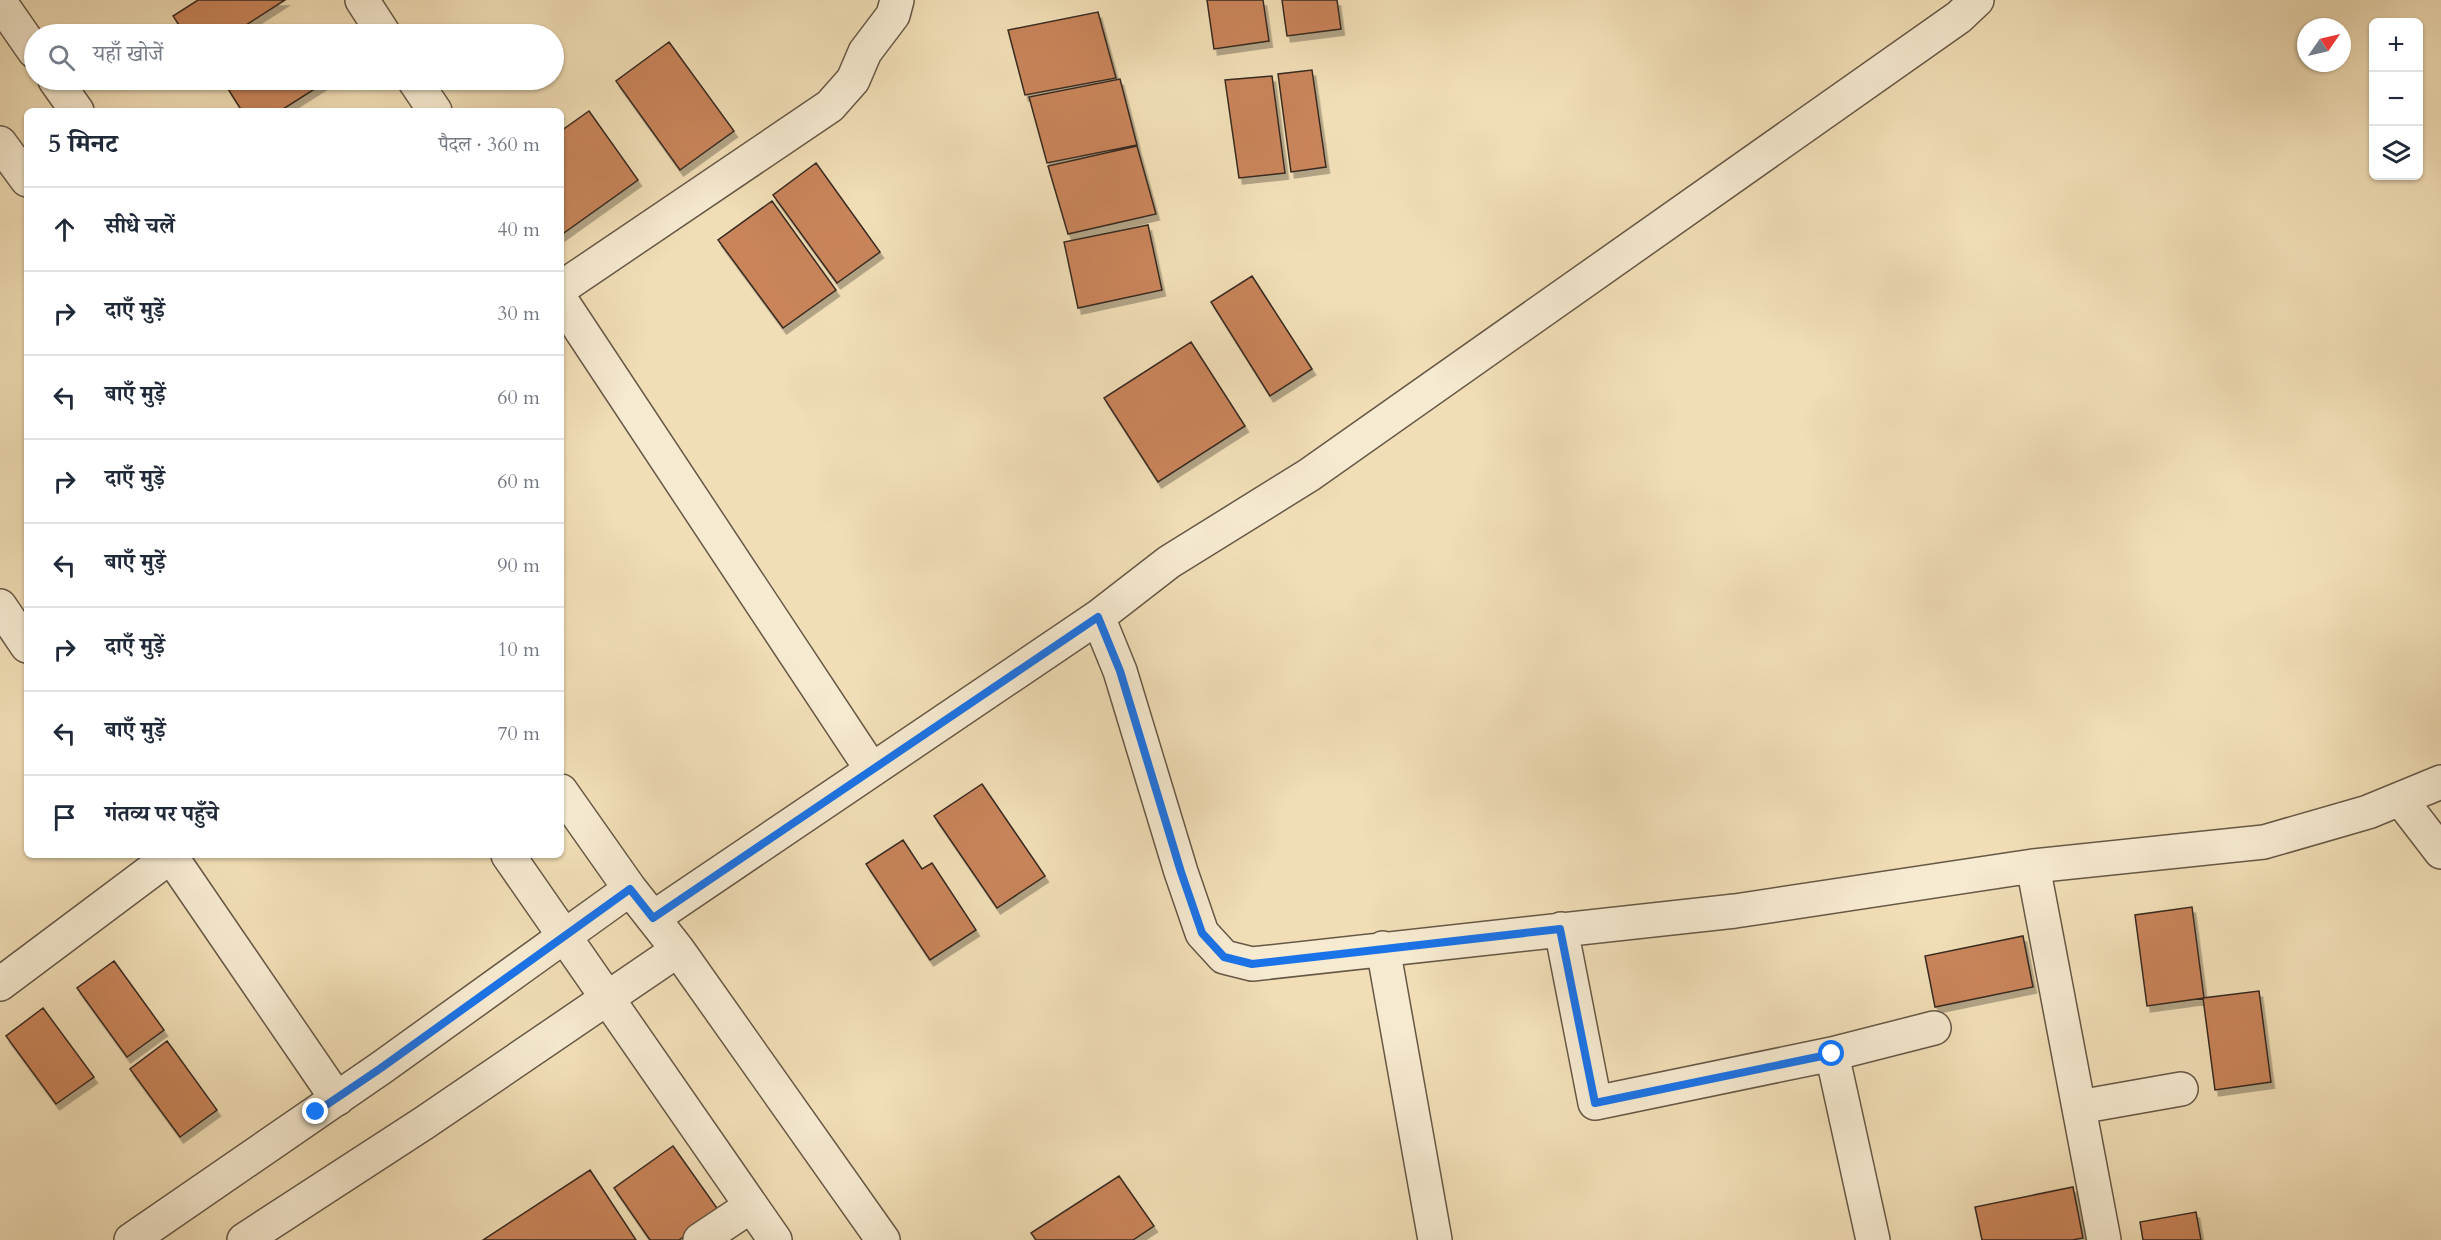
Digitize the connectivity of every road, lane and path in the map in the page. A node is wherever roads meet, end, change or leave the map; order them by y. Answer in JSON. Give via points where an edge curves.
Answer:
{"nodes":[{"id":1,"x":5,"y":0,"type":"edge"},
{"id":2,"x":362,"y":0,"type":"edge"},
{"id":3,"x":897,"y":0,"type":"edge"},
{"id":4,"x":1977,"y":0,"type":"edge"},
{"id":5,"x":0,"y":2,"type":"edge"},
{"id":6,"x":378,"y":24,"type":"edge"},
{"id":7,"x":24,"y":37,"type":"edge"},
{"id":8,"x":62,"y":90,"type":"edge"},
{"id":9,"x":421,"y":90,"type":"edge"},
{"id":10,"x":76,"y":108,"type":"edge"},
{"id":11,"x":433,"y":108,"type":"edge"},
{"id":12,"x":0,"y":143,"type":"edge"},
{"id":13,"x":24,"y":176,"type":"edge"},
{"id":14,"x":564,"y":286,"type":"edge"},
{"id":15,"x":564,"y":305,"type":"edge"},
{"id":16,"x":0,"y":606,"type":"edge"},
{"id":17,"x":1098,"y":617,"type":"junction"},
{"id":18,"x":19,"y":645,"type":"edge"},
{"id":19,"x":872,"y":770,"type":"junction"},
{"id":20,"x":2441,"y":782,"type":"edge"},
{"id":21,"x":564,"y":795,"type":"edge"},
{"id":22,"x":2401,"y":800,"type":"junction"},
{"id":23,"x":2441,"y":852,"type":"edge"},
{"id":24,"x":166,"y":858,"type":"edge"},
{"id":25,"x":172,"y":858,"type":"edge"},
{"id":26,"x":510,"y":858,"type":"edge"},
{"id":27,"x":2033,"y":866,"type":"junction"},
{"id":28,"x":630,"y":889,"type":"junction"},
{"id":29,"x":653,"y":918,"type":"junction"},
{"id":30,"x":1560,"y":929,"type":"junction"},
{"id":31,"x":565,"y":935,"type":"junction"},
{"id":32,"x":1383,"y":948,"type":"junction"},
{"id":33,"x":678,"y":950,"type":"junction"},
{"id":34,"x":0,"y":984,"type":"edge"},
{"id":35,"x":606,"y":999,"type":"junction"},
{"id":36,"x":1934,"y":1028,"type":"dead end"},
{"id":37,"x":1832,"y":1054,"type":"junction"},
{"id":38,"x":2181,"y":1089,"type":"dead end"},
{"id":39,"x":337,"y":1099,"type":"junction"},
{"id":40,"x":2079,"y":1107,"type":"junction"},
{"id":41,"x":751,"y":1206,"type":"junction"},
{"id":42,"x":131,"y":1240,"type":"edge"},
{"id":43,"x":244,"y":1240,"type":"edge"},
{"id":44,"x":700,"y":1240,"type":"edge"},
{"id":45,"x":775,"y":1240,"type":"edge"},
{"id":46,"x":883,"y":1240,"type":"edge"},
{"id":47,"x":1435,"y":1240,"type":"edge"},
{"id":48,"x":1873,"y":1240,"type":"edge"},
{"id":49,"x":2104,"y":1240,"type":"edge"}],
"edges":[{"from":1,"to":5,"type":"street"},
{"from":2,"to":6,"type":"street"},
{"from":3,"to":14,"type":"street","via":[[893,15],[865,52],[853,80],[830,106]]},
{"from":4,"to":17,"type":"street","via":[[1959,17],[1310,475],[1169,562]]},
{"from":5,"to":7,"type":"street"},
{"from":8,"to":10,"type":"street"},
{"from":9,"to":11,"type":"street"},
{"from":12,"to":13,"type":"street"},
{"from":15,"to":19,"type":"street"},
{"from":16,"to":18,"type":"street"},
{"from":17,"to":19,"type":"street"},
{"from":17,"to":32,"type":"street","via":[[1120,671],[1202,933],[1224,957],[1252,964]]},
{"from":19,"to":29,"type":"street"},
{"from":20,"to":22,"type":"street"},
{"from":21,"to":28,"type":"street"},
{"from":22,"to":23,"type":"street"},
{"from":22,"to":27,"type":"street","via":[[2264,842]]},
{"from":24,"to":34,"type":"street"},
{"from":25,"to":39,"type":"street"},
{"from":26,"to":31,"type":"street"},
{"from":27,"to":30,"type":"street","via":[[1735,911]]},
{"from":27,"to":40,"type":"street"},
{"from":28,"to":29,"type":"street"},
{"from":28,"to":31,"type":"street"},
{"from":29,"to":33,"type":"street"},
{"from":30,"to":32,"type":"street"},
{"from":30,"to":37,"type":"street","via":[[1595,1103]]},
{"from":31,"to":35,"type":"street"},
{"from":31,"to":39,"type":"street"},
{"from":32,"to":47,"type":"street"},
{"from":33,"to":35,"type":"street"},
{"from":33,"to":46,"type":"street"},
{"from":35,"to":41,"type":"street"},
{"from":35,"to":43,"type":"street"},
{"from":36,"to":37,"type":"street"},
{"from":37,"to":48,"type":"street"},
{"from":38,"to":40,"type":"street"},
{"from":39,"to":42,"type":"street"},
{"from":40,"to":49,"type":"street"},
{"from":41,"to":44,"type":"street"},
{"from":41,"to":45,"type":"street"}]}
